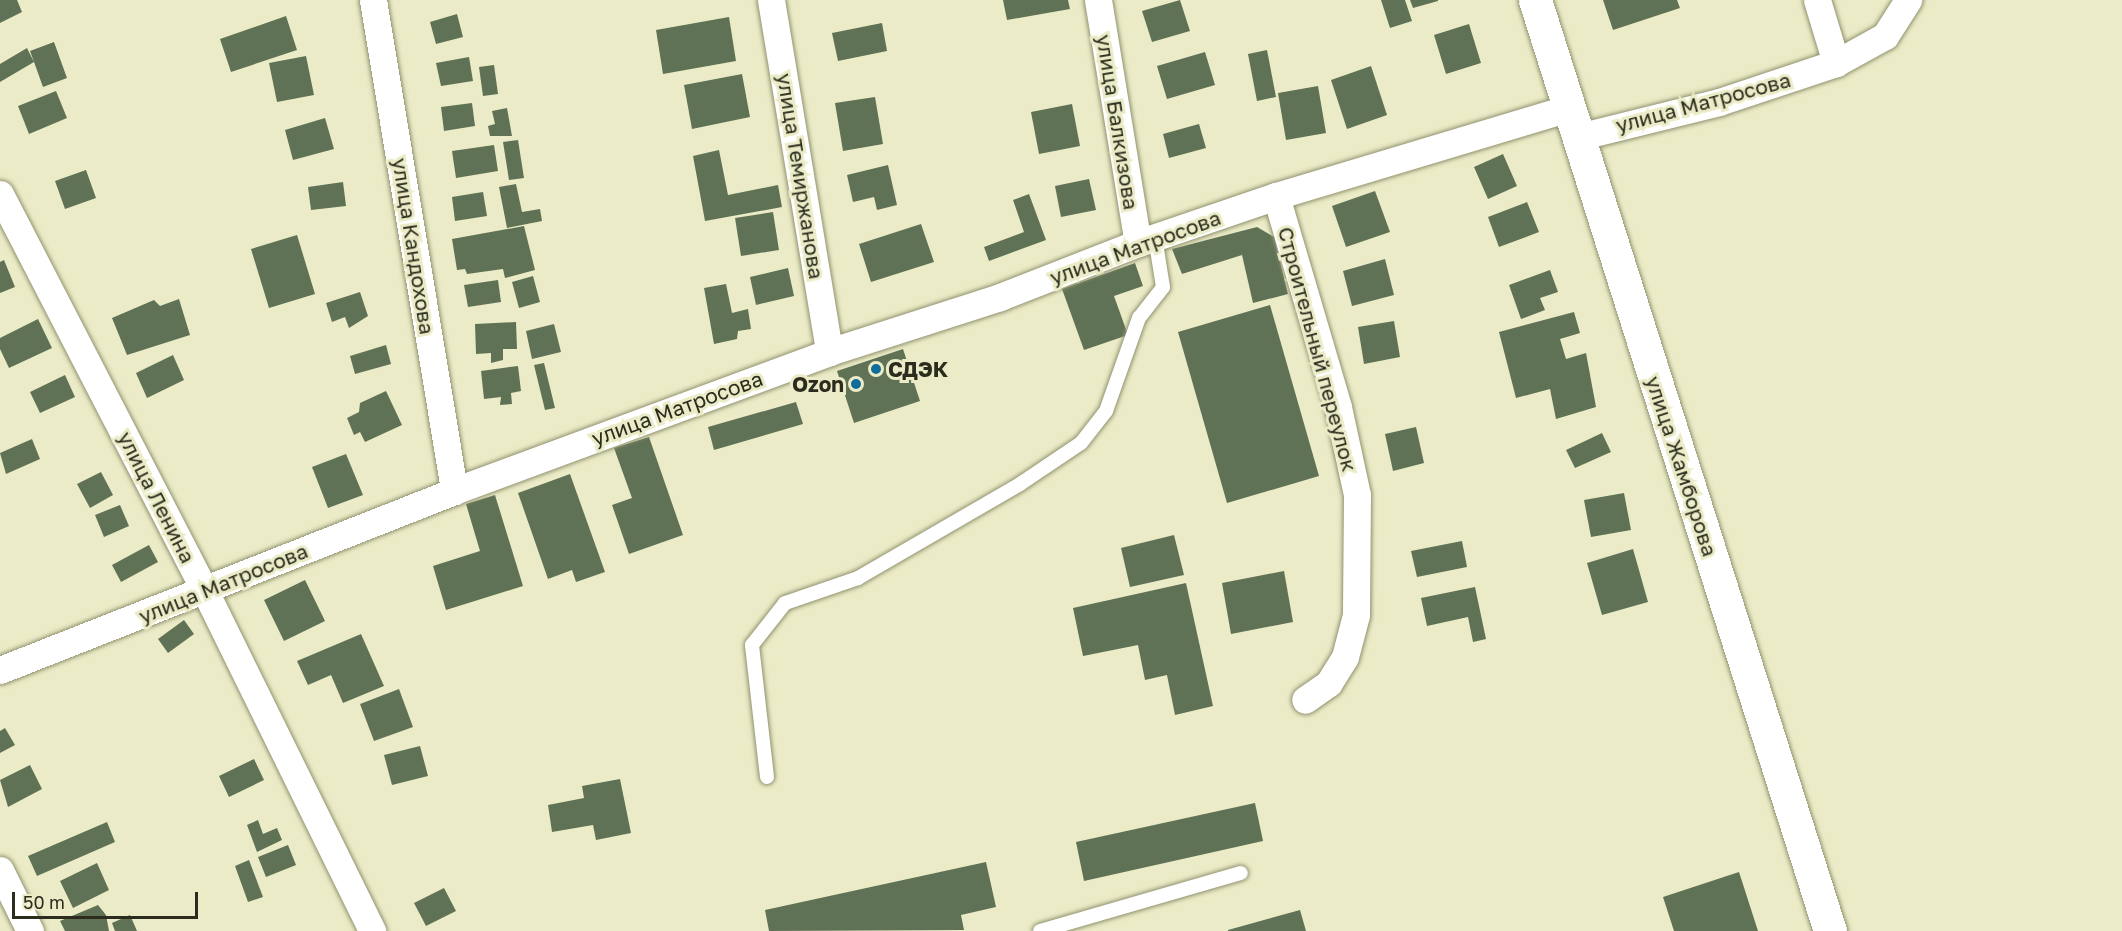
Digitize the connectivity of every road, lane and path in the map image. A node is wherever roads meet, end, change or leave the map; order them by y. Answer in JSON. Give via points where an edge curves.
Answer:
{"nodes":[{"id":1,"x":373,"y":0,"type":"edge"},
{"id":2,"x":771,"y":0,"type":"edge"},
{"id":3,"x":1098,"y":0,"type":"edge"},
{"id":4,"x":1535,"y":0,"type":"edge"},
{"id":5,"x":1817,"y":0,"type":"edge"},
{"id":6,"x":1908,"y":0,"type":"edge"},
{"id":7,"x":1836,"y":63,"type":"junction"},
{"id":8,"x":1574,"y":123,"type":"junction"},
{"id":9,"x":0,"y":194,"type":"edge"},
{"id":10,"x":1276,"y":196,"type":"junction"},
{"id":11,"x":1147,"y":240,"type":"junction"},
{"id":12,"x":829,"y":352,"type":"junction"},
{"id":13,"x":454,"y":491,"type":"junction"},
{"id":14,"x":205,"y":591,"type":"junction"},
{"id":15,"x":0,"y":670,"type":"edge"},
{"id":16,"x":1305,"y":700,"type":"dead end"},
{"id":17,"x":767,"y":777,"type":"dead end"},
{"id":18,"x":0,"y":870,"type":"edge"},
{"id":19,"x":1241,"y":873,"type":"dead end"},
{"id":20,"x":30,"y":931,"type":"edge"},
{"id":21,"x":372,"y":931,"type":"edge"},
{"id":22,"x":1040,"y":931,"type":"edge"},
{"id":23,"x":1830,"y":931,"type":"edge"}],
"edges":[{"from":1,"to":13,"type":"street","name":"улица Кандохова"},
{"from":2,"to":12,"type":"street","name":"улица Темиржанова"},
{"from":3,"to":11,"type":"street","name":"улица Балкизова"},
{"from":4,"to":8,"type":"street","name":"улица Жамборова"},
{"from":5,"to":7,"type":"street"},
{"from":6,"to":7,"type":"street","name":"улица Матросова","via":[[1886,36]]},
{"from":7,"to":8,"type":"street","name":"улица Матросова","via":[[1719,102]]},
{"from":8,"to":10,"type":"street","name":"улица Матросова"},
{"from":8,"to":23,"type":"street","name":"улица Жамборова"},
{"from":9,"to":14,"type":"street","name":"улица Ленина"},
{"from":10,"to":11,"type":"street","name":"улица Матросова"},
{"from":10,"to":16,"type":"street","name":"Строительный переулок","via":[[1338,407],[1357,495],[1356,615],[1345,657],[1329,683]]},
{"from":11,"to":12,"type":"street","name":"улица Матросова","via":[[1000,297]]},
{"from":11,"to":17,"type":"lane","via":[[1163,287],[1139,318],[1106,411],[1081,443],[1020,484],[858,578],[785,603],[752,645]]},
{"from":12,"to":13,"type":"street","name":"улица Матросова"},
{"from":13,"to":14,"type":"street","name":"улица Матросова"},
{"from":14,"to":15,"type":"street","name":"улица Матросова"},
{"from":14,"to":21,"type":"street","name":"улица Ленина"},
{"from":18,"to":20,"type":"street"},
{"from":19,"to":22,"type":"lane"}]}
